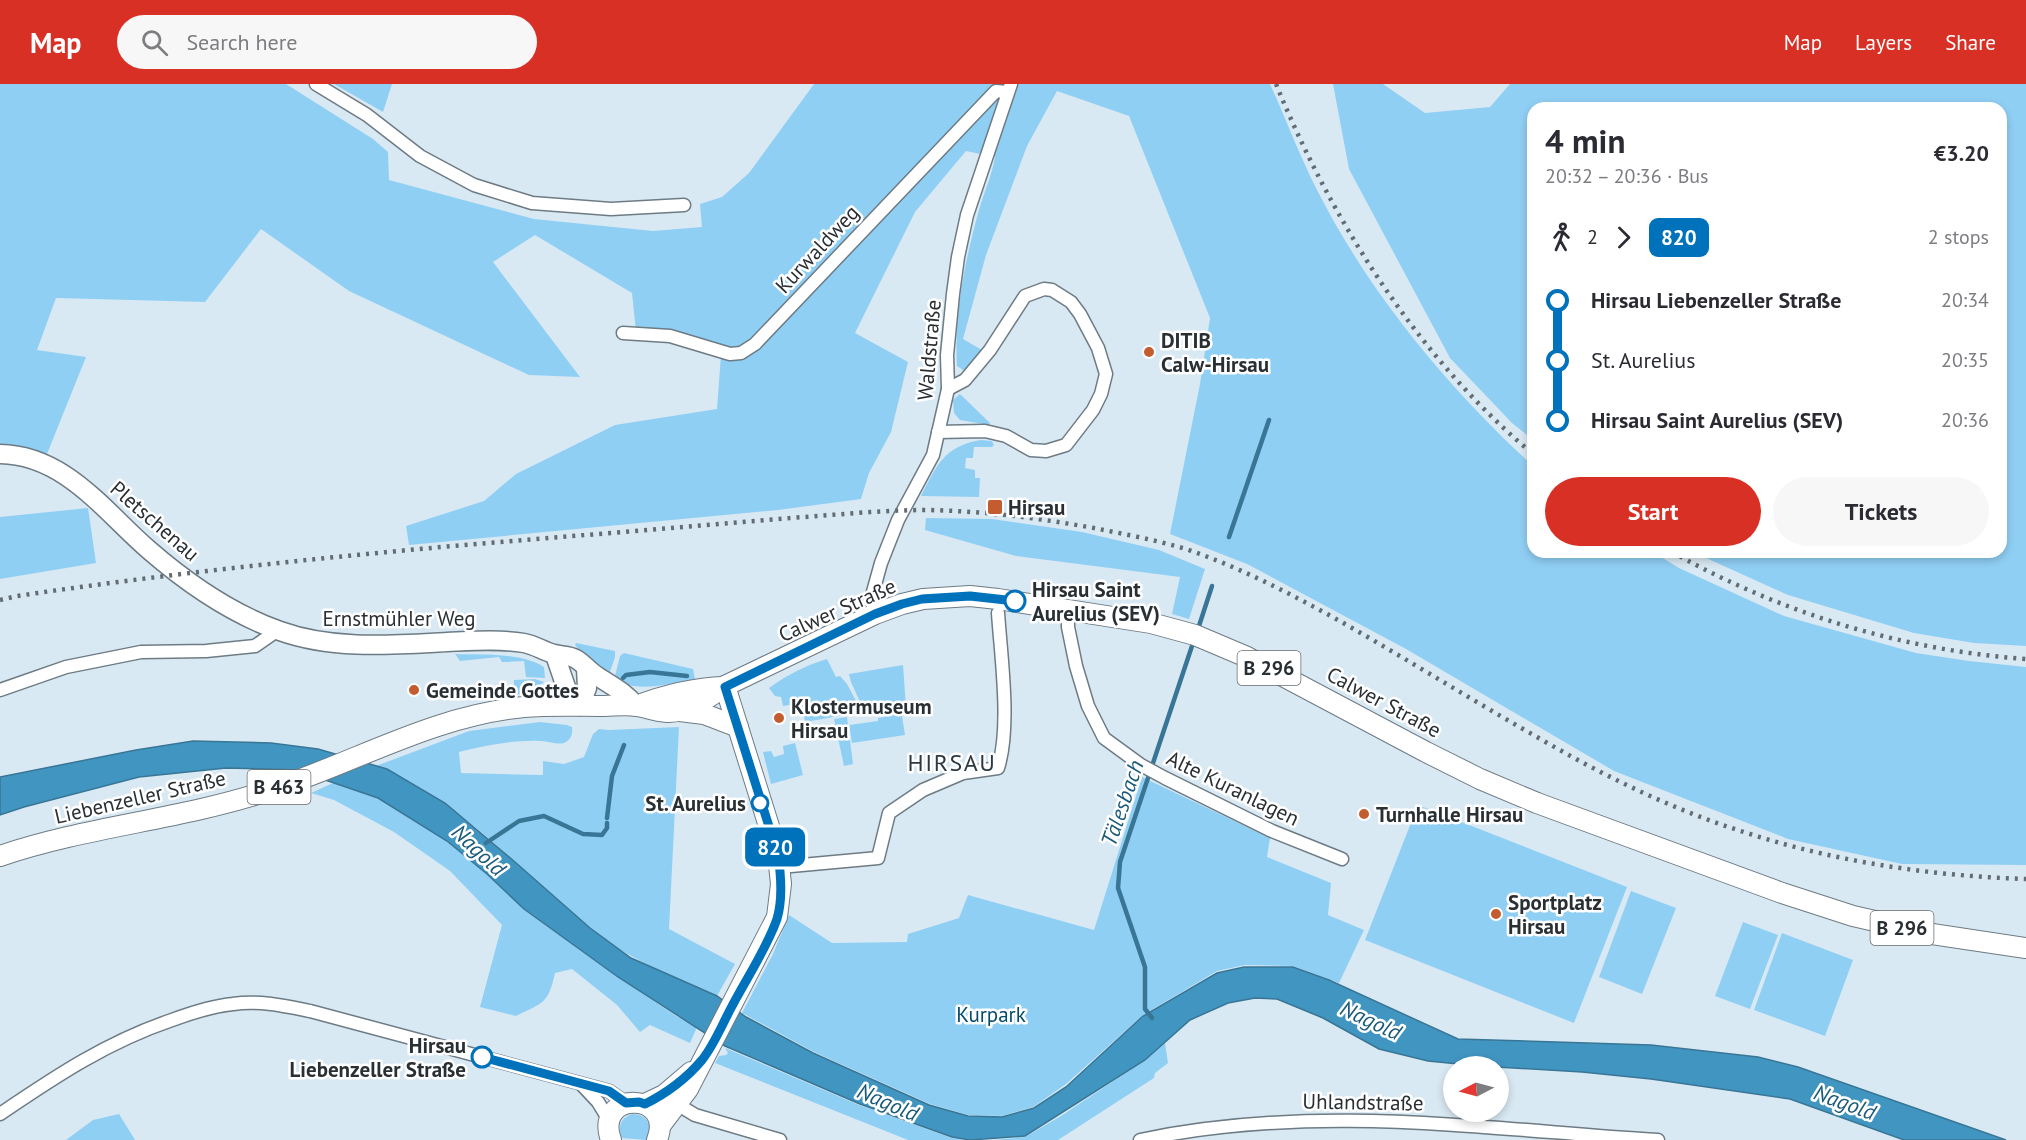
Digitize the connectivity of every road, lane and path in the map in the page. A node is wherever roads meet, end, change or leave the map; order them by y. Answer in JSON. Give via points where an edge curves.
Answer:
{"nodes":[{"id":1,"x":316,"y":84,"type":"edge"},
{"id":2,"x":1009,"y":88,"type":"edge"},
{"id":3,"x":684,"y":205,"type":"dead end"},
{"id":4,"x":623,"y":333,"type":"dead end"},
{"id":5,"x":948,"y":389,"type":"junction"},
{"id":6,"x":938,"y":432,"type":"junction"},
{"id":7,"x":0,"y":454,"type":"edge"},
{"id":8,"x":1068,"y":609,"type":"junction"},
{"id":9,"x":998,"y":613,"type":"dead end"},
{"id":10,"x":875,"y":614,"type":"junction"},
{"id":11,"x":278,"y":630,"type":"junction"},
{"id":12,"x":555,"y":654,"type":"junction"},
{"id":13,"x":586,"y":668,"type":"junction"},
{"id":14,"x":725,"y":687,"type":"junction"},
{"id":15,"x":0,"y":690,"type":"edge"},
{"id":16,"x":580,"y":706,"type":"junction"},
{"id":17,"x":636,"y":706,"type":"junction"},
{"id":18,"x":680,"y":711,"type":"junction"},
{"id":19,"x":738,"y":727,"type":"junction"},
{"id":20,"x":0,"y":856,"type":"edge"},
{"id":21,"x":1342,"y":859,"type":"dead end"},
{"id":22,"x":780,"y":867,"type":"junction"},
{"id":23,"x":2026,"y":948,"type":"edge"},
{"id":24,"x":581,"y":1084,"type":"junction"},
{"id":25,"x":670,"y":1100,"type":"junction"},
{"id":26,"x":635,"y":1104,"type":"junction"},
{"id":27,"x":0,"y":1114,"type":"edge"},
{"id":28,"x":659,"y":1133,"type":"edge"},
{"id":29,"x":609,"y":1134,"type":"edge"},
{"id":30,"x":780,"y":1140,"type":"edge"},
{"id":31,"x":1140,"y":1140,"type":"edge"},
{"id":32,"x":1659,"y":1140,"type":"edge"}],
"edges":[{"from":1,"to":3,"type":"street","via":[[420,156],[474,185],[532,203],[611,208]]},
{"from":2,"to":4,"type":"street","name":"Kurwaldweg","via":[[996,91],[755,344],[741,353],[724,353],[670,336]]},
{"from":2,"to":5,"type":"street","name":"Waldstraße","via":[[967,215],[958,257],[947,355]]},
{"from":5,"to":6,"type":"street","name":"Waldstraße"},
{"from":5,"to":6,"type":"street","via":[[965,380],[990,350],[1025,296],[1044,289],[1071,302],[1080,314],[1106,374],[1093,410],[1066,445],[1046,451],[1031,450],[1006,436],[985,431]]},
{"from":6,"to":10,"type":"street","name":"Waldstraße","via":[[933,455],[880,563],[871,599]]},
{"from":7,"to":11,"type":"main road","name":"Pletschenau","via":[[27,457],[54,467],[196,587],[241,614]]},
{"from":8,"to":10,"type":"main road","name":"Calwer Straße","number":"B 296","via":[[970,596],[922,599]]},
{"from":8,"to":21,"type":"street","name":"Alte Kuranlagen","via":[[1076,666],[1088,706],[1104,738],[1160,775],[1272,831]]},
{"from":8,"to":23,"type":"main road","name":"Calwer Straße","number":"B 296","via":[[1177,628],[1213,641],[1480,779],[1782,893],[1853,916],[1932,934]]},
{"from":9,"to":22,"type":"street","via":[[1004,751],[998,768],[963,773],[923,790],[890,813],[878,858]]},
{"from":10,"to":14,"type":"main road","name":"Calwer Straße","number":"B 296"},
{"from":11,"to":12,"type":"main road","name":"Ernstmühler Weg","via":[[313,641],[368,645],[504,641]]},
{"from":11,"to":15,"type":"street","via":[[255,646],[141,652],[66,667]]},
{"from":12,"to":13,"type":"main road","name":"Ernstmühler Weg","via":[[576,659]]},
{"from":12,"to":16,"type":"main road","via":[[569,696]]},
{"from":13,"to":16,"type":"main road","via":[[587,688]]},
{"from":13,"to":17,"type":"main road","name":"Ernstmühler Weg","via":[[618,688]]},
{"from":14,"to":17,"type":"main road","name":"Liebenzeller Straße","number":"B 463","via":[[701,688]]},
{"from":14,"to":18,"type":"main road","name":"Liebenzeller Straße","number":"B 463"},
{"from":14,"to":19,"type":"main road"},
{"from":16,"to":17,"type":"main road","name":"Liebenzeller Straße","number":"B 463"},
{"from":16,"to":20,"type":"main road","name":"Liebenzeller Straße","number":"B 463","via":[[526,707],[475,714],[261,794]]},
{"from":17,"to":18,"type":"main road","name":"Liebenzeller Straße","number":"B 463","via":[[659,712]]},
{"from":18,"to":19,"type":"main road","via":[[704,714]]},
{"from":19,"to":22,"type":"main road"},
{"from":22,"to":25,"type":"main road","via":[[777,917],[761,951],[703,1059]]},
{"from":24,"to":26,"type":"street","via":[[609,1091]]},
{"from":24,"to":27,"type":"street","via":[[310,1011],[274,1004],[234,1004],[192,1013],[110,1044]]},
{"from":24,"to":29,"type":"street","via":[[598,1102]]},
{"from":25,"to":26,"type":"main road"},
{"from":25,"to":28,"type":"main road"},
{"from":25,"to":30,"type":"street","via":[[695,1115]]},
{"from":26,"to":28,"type":"main road","via":[[655,1113]]},
{"from":26,"to":29,"type":"main road","via":[[616,1110]]},
{"from":31,"to":32,"type":"street","name":"Uhlandstraße","via":[[1273,1121],[1357,1119]]}]}
